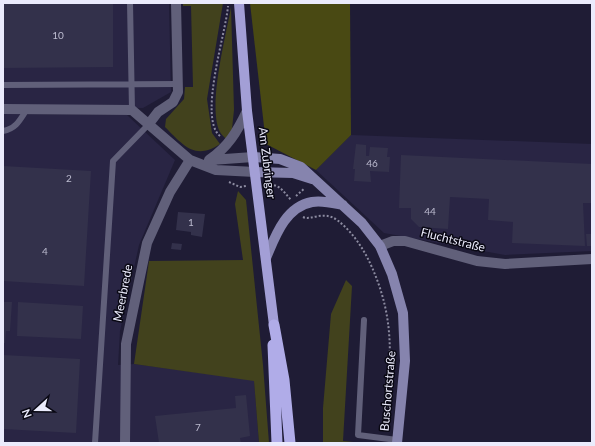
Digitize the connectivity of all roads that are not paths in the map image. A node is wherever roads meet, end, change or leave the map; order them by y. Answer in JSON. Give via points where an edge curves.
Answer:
{"nodes":[{"id":1,"x":130,"y":3,"type":"edge"},
{"id":2,"x":176,"y":3,"type":"edge"},
{"id":3,"x":239,"y":3,"type":"edge"},
{"id":4,"x":132,"y":84,"type":"junction"},
{"id":5,"x":178,"y":84,"type":"junction"},
{"id":6,"x":3,"y":85,"type":"edge"},
{"id":7,"x":3,"y":109,"type":"edge"},
{"id":8,"x":27,"y":109,"type":"junction"},
{"id":9,"x":132,"y":110,"type":"junction"},
{"id":10,"x":247,"y":111,"type":"junction"},
{"id":11,"x":148,"y":125,"type":"junction"},
{"id":12,"x":3,"y":131,"type":"edge"},
{"id":13,"x":253,"y":157,"type":"junction"},
{"id":14,"x":209,"y":160,"type":"junction"},
{"id":15,"x":194,"y":161,"type":"junction"},
{"id":16,"x":255,"y":172,"type":"junction"},
{"id":17,"x":314,"y":180,"type":"junction"},
{"id":18,"x":343,"y":205,"type":"junction"},
{"id":19,"x":380,"y":246,"type":"junction"},
{"id":20,"x":266,"y":258,"type":"junction"},
{"id":21,"x":592,"y":259,"type":"edge"},
{"id":22,"x":364,"y":320,"type":"dead end"},
{"id":23,"x":274,"y":325,"type":"junction"},
{"id":24,"x":397,"y":441,"type":"edge"},
{"id":25,"x":94,"y":443,"type":"edge"},
{"id":26,"x":125,"y":443,"type":"edge"},
{"id":27,"x":277,"y":443,"type":"edge"},
{"id":28,"x":290,"y":443,"type":"edge"}],
"edges":[{"from":1,"to":4,"type":"lane"},
{"from":2,"to":5,"type":"street"},
{"from":3,"to":10,"type":"main road","name":"Am Zubringer"},
{"from":4,"to":5,"type":"lane"},
{"from":4,"to":6,"type":"lane"},
{"from":4,"to":9,"type":"lane"},
{"from":5,"to":11,"type":"street","via":[[178,92],[173,102],[158,112]]},
{"from":7,"to":8,"type":"street"},
{"from":8,"to":9,"type":"street"},
{"from":8,"to":12,"type":"lane","via":[[16,126]]},
{"from":9,"to":11,"type":"street"},
{"from":10,"to":13,"type":"main road","name":"Am Zubringer"},
{"from":10,"to":14,"type":"street","via":[[229,144]]},
{"from":11,"to":15,"type":"street"},
{"from":11,"to":25,"type":"lane","via":[[113,161]]},
{"from":13,"to":14,"type":"street"},
{"from":13,"to":16,"type":"main road","name":"Am Zubringer"},
{"from":13,"to":17,"type":"main road","name":"Buschortstraße","via":[[292,162]]},
{"from":14,"to":15,"type":"street"},
{"from":15,"to":16,"type":"street","via":[[216,170]]},
{"from":15,"to":26,"type":"street","name":"Meerbrede","via":[[170,192],[147,243],[126,344]]},
{"from":16,"to":17,"type":"main road","name":"Buschortstraße","via":[[293,173]]},
{"from":16,"to":20,"type":"main road","name":"Am Zubringer"},
{"from":17,"to":18,"type":"main road","name":"Buschortstraße"},
{"from":18,"to":19,"type":"main road","name":"Buschortstraße"},
{"from":18,"to":20,"type":"main road","via":[[324,201],[294,205]]},
{"from":19,"to":21,"type":"street","name":"Fluchtstraße","via":[[393,241],[405,241],[478,261],[505,264]]},
{"from":19,"to":24,"type":"main road","name":"Buschortstraße","via":[[392,274],[403,313],[406,361]]},
{"from":20,"to":23,"type":"main road","name":"Am Zubringer"},
{"from":22,"to":24,"type":"lane","via":[[358,435]]},
{"from":23,"to":27,"type":"highway","name":"Am Zubringer","via":[[273,367]]},
{"from":23,"to":28,"type":"highway","name":"Am Zubringer","via":[[284,380]]}]}
